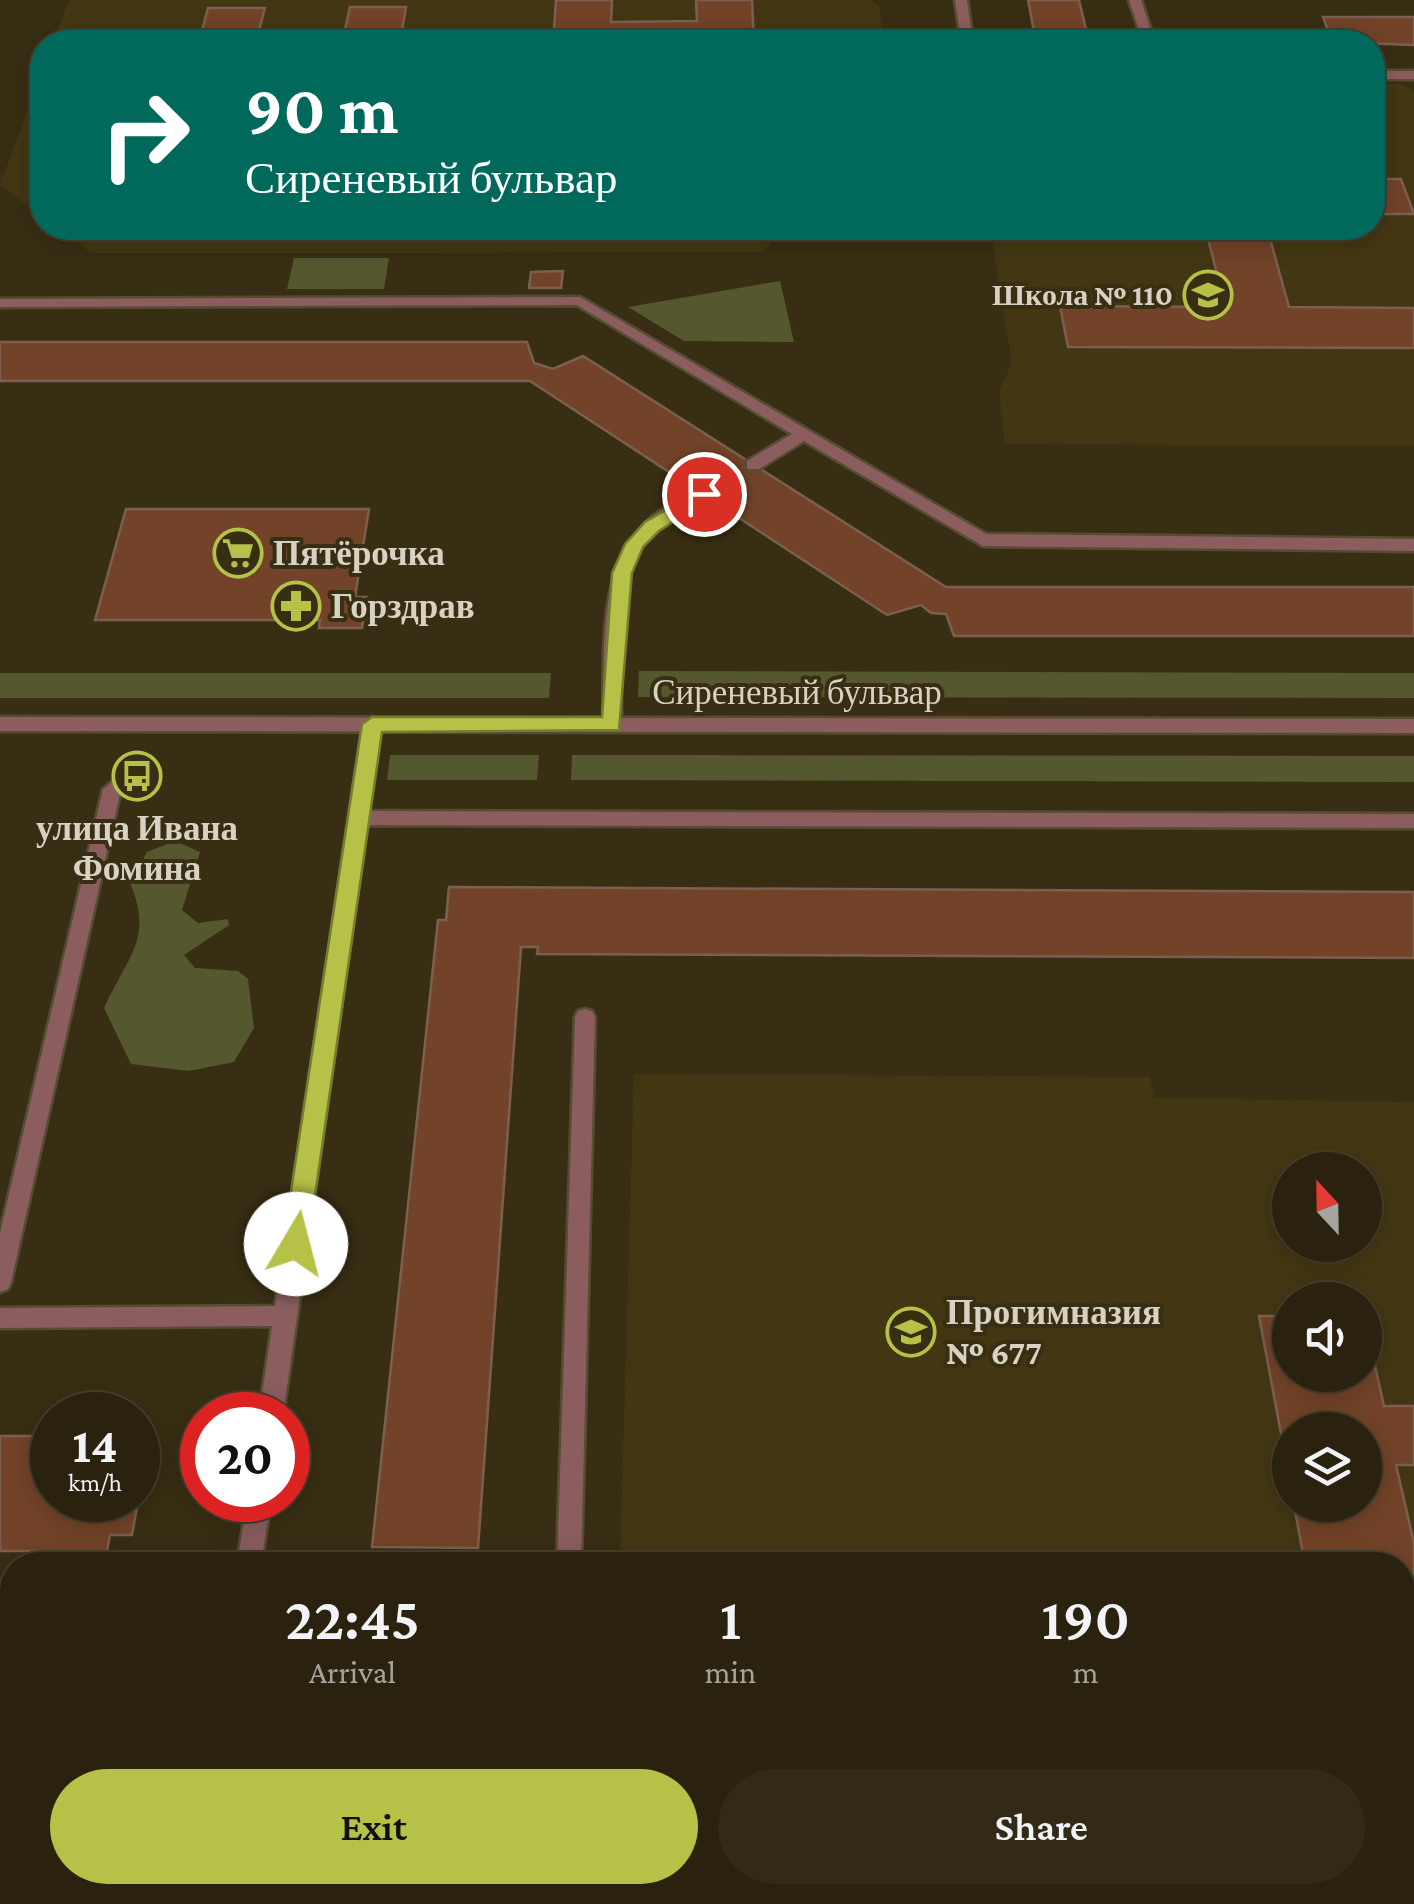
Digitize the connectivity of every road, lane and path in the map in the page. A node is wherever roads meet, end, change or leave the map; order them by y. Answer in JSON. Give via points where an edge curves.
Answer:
{"nodes":[{"id":1,"x":961,"y":0,"type":"edge"},
{"id":2,"x":1135,"y":0,"type":"edge"},
{"id":3,"x":965,"y":30,"type":"edge"},
{"id":4,"x":1145,"y":30,"type":"edge"},
{"id":5,"x":1385,"y":74,"type":"edge"},
{"id":6,"x":1414,"y":75,"type":"edge"},
{"id":7,"x":0,"y":303,"type":"edge"},
{"id":8,"x":801,"y":434,"type":"junction"},
{"id":9,"x":753,"y":465,"type":"dead end"},
{"id":10,"x":704,"y":494,"type":"dead end"},
{"id":11,"x":1414,"y":545,"type":"edge"},
{"id":12,"x":0,"y":724,"type":"edge"},
{"id":13,"x":372,"y":724,"type":"junction"},
{"id":14,"x":612,"y":724,"type":"junction"},
{"id":15,"x":1414,"y":726,"type":"edge"},
{"id":16,"x":112,"y":789,"type":"dead end"},
{"id":17,"x":358,"y":818,"type":"junction"},
{"id":18,"x":1414,"y":821,"type":"edge"},
{"id":19,"x":586,"y":1017,"type":"dead end"},
{"id":20,"x":0,"y":1282,"type":"edge"},
{"id":21,"x":284,"y":1316,"type":"junction"},
{"id":22,"x":0,"y":1318,"type":"edge"},
{"id":23,"x":273,"y":1392,"type":"edge"},
{"id":24,"x":255,"y":1522,"type":"edge"},
{"id":25,"x":252,"y":1552,"type":"edge"},
{"id":26,"x":569,"y":1552,"type":"edge"}],
"edges":[{"from":1,"to":3,"type":"street"},
{"from":2,"to":4,"type":"street"},
{"from":5,"to":6,"type":"street"},
{"from":7,"to":8,"type":"street","via":[[580,302]]},
{"from":8,"to":9,"type":"street"},
{"from":8,"to":11,"type":"street","via":[[983,540]]},
{"from":10,"to":14,"type":"street","via":[[652,527],[622,573]]},
{"from":12,"to":13,"type":"street","name":"Сиреневый бульвар"},
{"from":13,"to":14,"type":"street","name":"Сиреневый бульвар"},
{"from":13,"to":17,"type":"street"},
{"from":14,"to":15,"type":"street","name":"Сиреневый бульвар"},
{"from":16,"to":20,"type":"street"},
{"from":17,"to":18,"type":"street"},
{"from":17,"to":21,"type":"street"},
{"from":19,"to":26,"type":"street"},
{"from":21,"to":22,"type":"street"},
{"from":21,"to":23,"type":"street"},
{"from":24,"to":25,"type":"street"}]}
